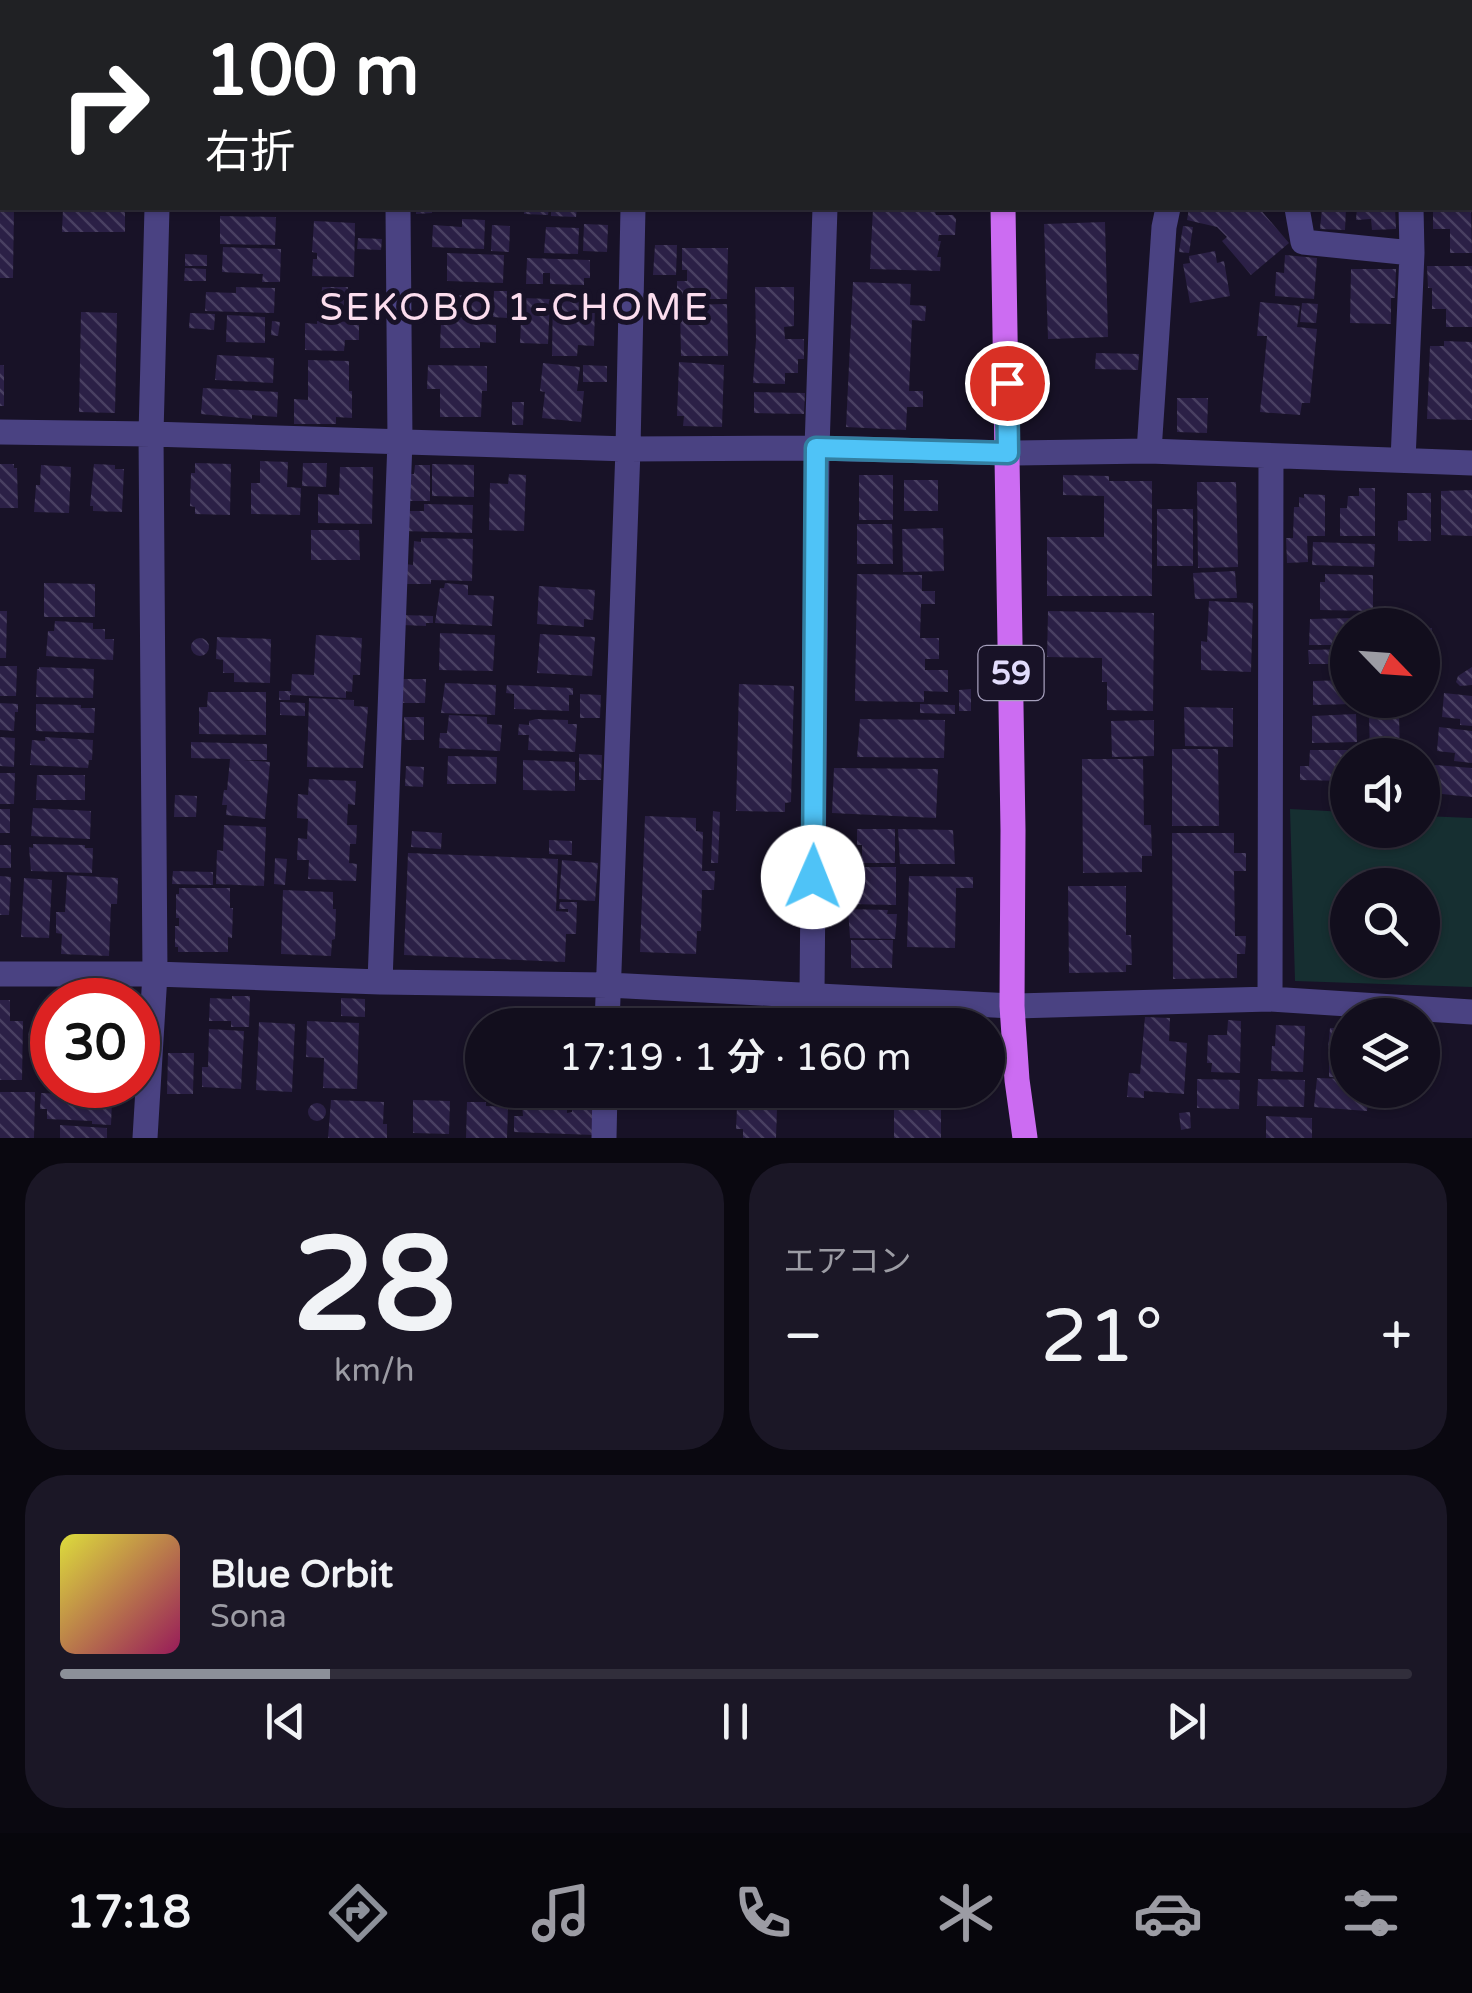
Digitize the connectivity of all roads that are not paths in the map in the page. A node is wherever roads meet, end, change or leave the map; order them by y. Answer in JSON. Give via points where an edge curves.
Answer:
{"nodes":[{"id":1,"x":157,"y":210,"type":"edge"},
{"id":2,"x":398,"y":210,"type":"edge"},
{"id":3,"x":634,"y":210,"type":"edge"},
{"id":4,"x":825,"y":210,"type":"edge"},
{"id":5,"x":1004,"y":210,"type":"edge"},
{"id":6,"x":1168,"y":210,"type":"edge"},
{"id":7,"x":1298,"y":210,"type":"edge"},
{"id":8,"x":1411,"y":210,"type":"edge"},
{"id":9,"x":1412,"y":253,"type":"junction"},
{"id":10,"x":0,"y":432,"type":"edge"},
{"id":11,"x":151,"y":434,"type":"junction"},
{"id":12,"x":400,"y":442,"type":"junction"},
{"id":13,"x":816,"y":448,"type":"junction"},
{"id":14,"x":628,"y":449,"type":"junction"},
{"id":15,"x":1149,"y":451,"type":"junction"},
{"id":16,"x":1008,"y":453,"type":"junction"},
{"id":17,"x":1271,"y":456,"type":"junction"},
{"id":18,"x":1403,"y":460,"type":"junction"},
{"id":19,"x":1472,"y":463,"type":"edge"},
{"id":20,"x":0,"y":974,"type":"edge"},
{"id":21,"x":155,"y":974,"type":"junction"},
{"id":22,"x":380,"y":982,"type":"junction"},
{"id":23,"x":608,"y":985,"type":"junction"},
{"id":24,"x":812,"y":994,"type":"junction"},
{"id":25,"x":1270,"y":998,"type":"junction"},
{"id":26,"x":1012,"y":1006,"type":"junction"},
{"id":27,"x":607,"y":1008,"type":"edge"},
{"id":28,"x":1472,"y":1012,"type":"edge"},
{"id":29,"x":605,"y":1108,"type":"edge"},
{"id":30,"x":145,"y":1138,"type":"edge"},
{"id":31,"x":604,"y":1138,"type":"edge"},
{"id":32,"x":1025,"y":1138,"type":"edge"}],
"edges":[{"from":1,"to":11,"type":"street"},
{"from":2,"to":12,"type":"street"},
{"from":3,"to":14,"type":"street"},
{"from":4,"to":13,"type":"street"},
{"from":5,"to":16,"type":"main road","number":"59"},
{"from":6,"to":15,"type":"street"},
{"from":7,"to":9,"type":"street","via":[[1303,242]]},
{"from":8,"to":9,"type":"street"},
{"from":9,"to":18,"type":"street"},
{"from":10,"to":11,"type":"street"},
{"from":11,"to":12,"type":"street"},
{"from":11,"to":21,"type":"street"},
{"from":12,"to":14,"type":"street"},
{"from":12,"to":22,"type":"street"},
{"from":13,"to":14,"type":"street"},
{"from":13,"to":16,"type":"street"},
{"from":13,"to":24,"type":"street"},
{"from":14,"to":23,"type":"street"},
{"from":15,"to":16,"type":"street"},
{"from":15,"to":17,"type":"street"},
{"from":16,"to":26,"type":"main road","number":"59"},
{"from":17,"to":18,"type":"street"},
{"from":17,"to":25,"type":"street"},
{"from":18,"to":19,"type":"street"},
{"from":20,"to":21,"type":"street"},
{"from":21,"to":22,"type":"street"},
{"from":21,"to":30,"type":"street"},
{"from":22,"to":23,"type":"street"},
{"from":23,"to":24,"type":"street"},
{"from":23,"to":27,"type":"street"},
{"from":24,"to":26,"type":"street"},
{"from":25,"to":26,"type":"street"},
{"from":25,"to":28,"type":"street"},
{"from":26,"to":32,"type":"main road","number":"59"},
{"from":29,"to":31,"type":"street"}]}
